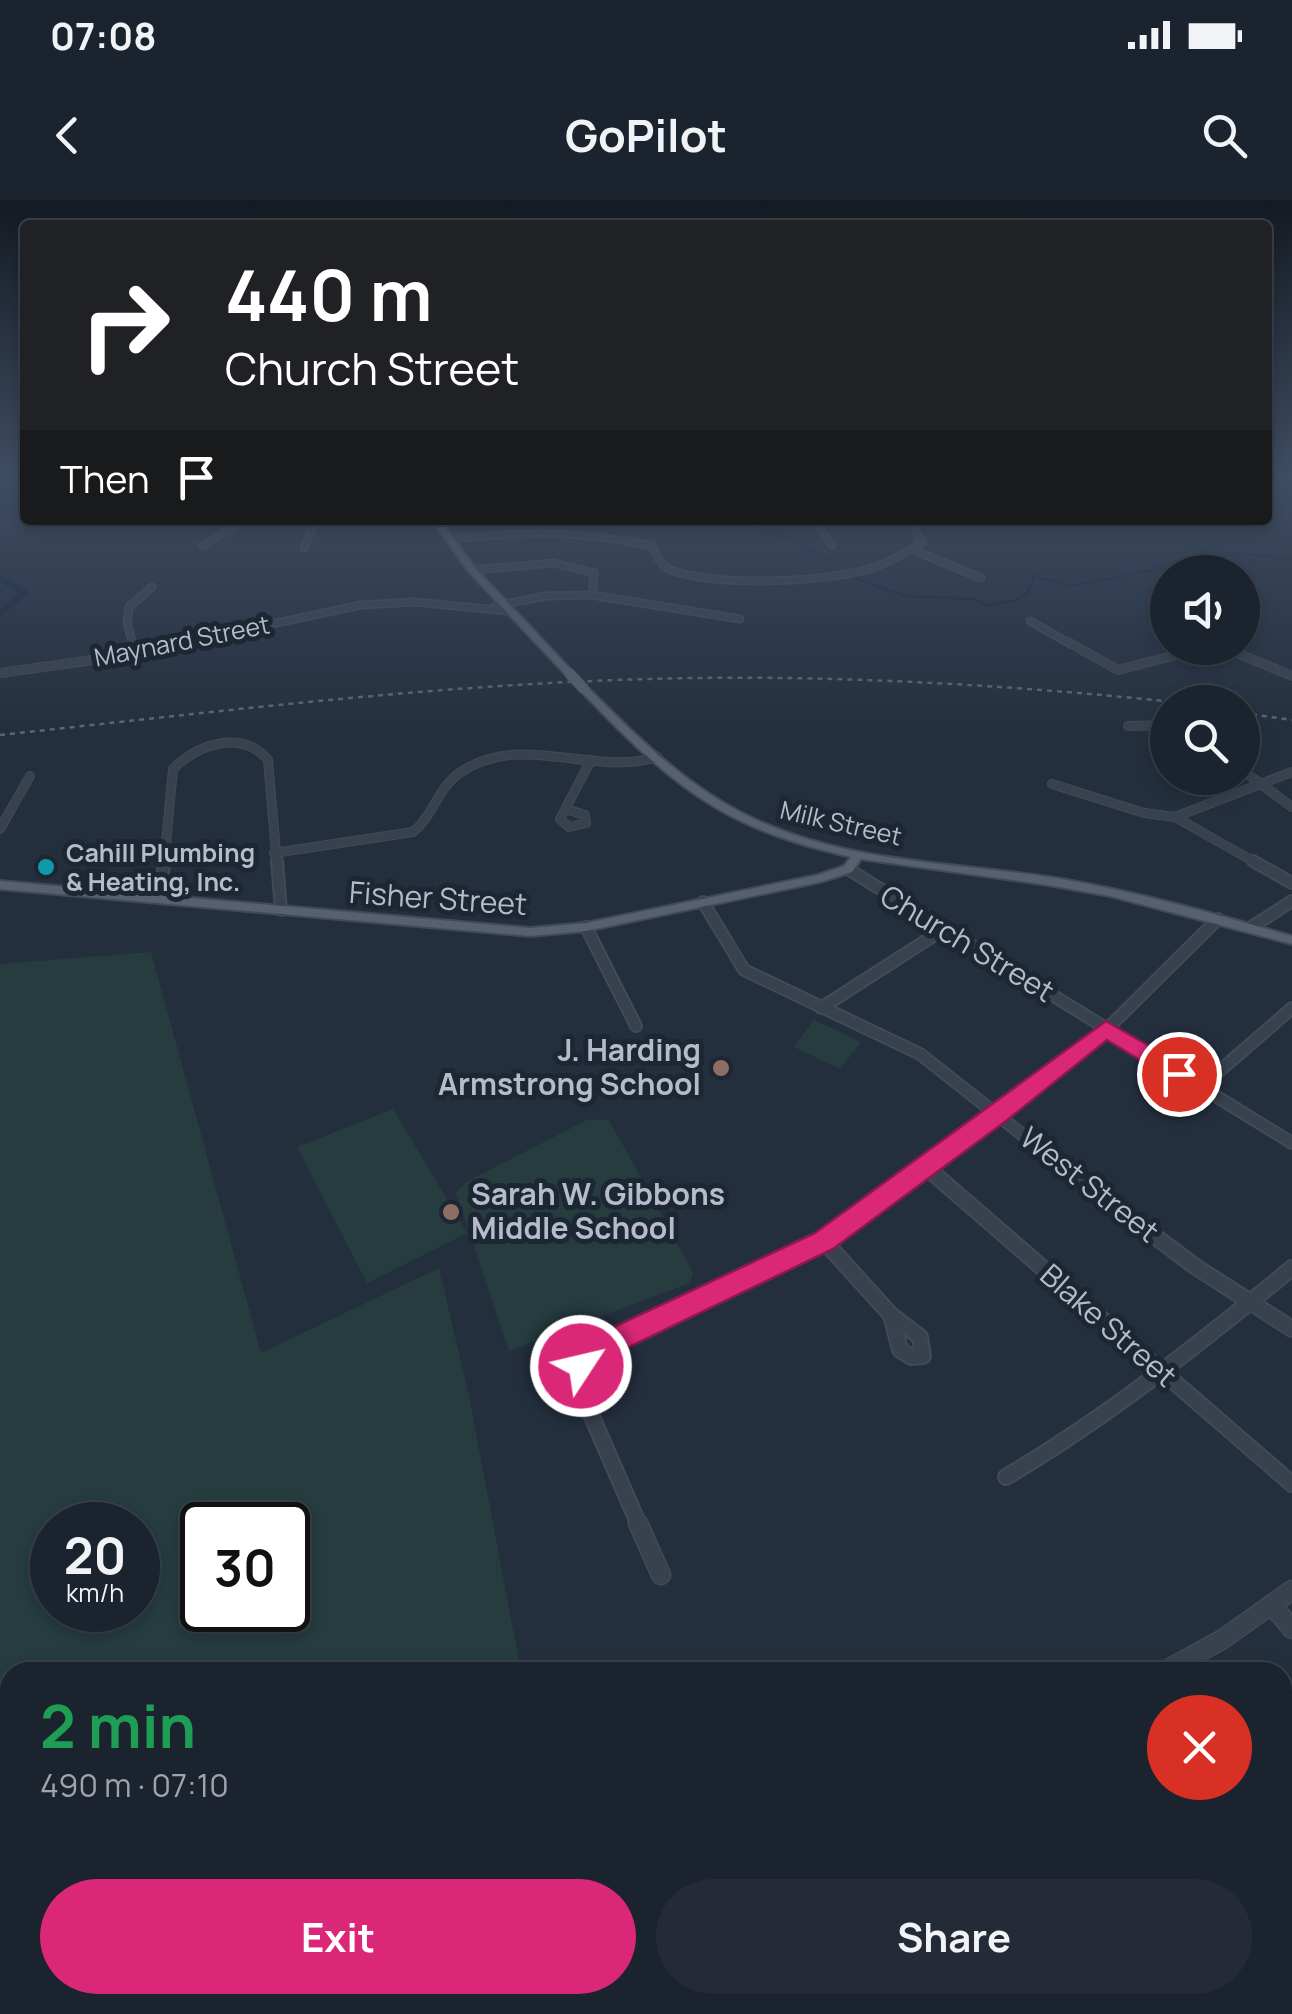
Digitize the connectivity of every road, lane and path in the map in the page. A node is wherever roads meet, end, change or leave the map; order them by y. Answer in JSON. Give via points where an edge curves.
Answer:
{"nodes":[{"id":1,"x":465,"y":561,"type":"edge"},
{"id":2,"x":659,"y":561,"type":"edge"},
{"id":3,"x":890,"y":561,"type":"edge"},
{"id":4,"x":939,"y":561,"type":"edge"},
{"id":5,"x":472,"y":570,"type":"junction"},
{"id":6,"x":981,"y":578,"type":"dead end"},
{"id":7,"x":152,"y":588,"type":"dead end"},
{"id":8,"x":592,"y":596,"type":"junction"},
{"id":9,"x":506,"y":607,"type":"junction"},
{"id":10,"x":740,"y":618,"type":"dead end"},
{"id":11,"x":1030,"y":621,"type":"dead end"},
{"id":12,"x":135,"y":652,"type":"junction"},
{"id":13,"x":1150,"y":662,"type":"edge"},
{"id":14,"x":1260,"y":662,"type":"edge"},
{"id":15,"x":0,"y":672,"type":"edge"},
{"id":16,"x":1290,"y":674,"type":"edge"},
{"id":17,"x":1150,"y":725,"type":"edge"},
{"id":18,"x":1128,"y":726,"type":"dead end"},
{"id":19,"x":658,"y":757,"type":"junction"},
{"id":20,"x":592,"y":760,"type":"junction"},
{"id":21,"x":1292,"y":772,"type":"edge"},
{"id":22,"x":30,"y":776,"type":"dead end"},
{"id":23,"x":1052,"y":784,"type":"dead end"},
{"id":24,"x":1260,"y":784,"type":"joint"},
{"id":25,"x":1232,"y":795,"type":"edge"},
{"id":26,"x":1292,"y":807,"type":"edge"},
{"id":27,"x":566,"y":808,"type":"dead end"},
{"id":28,"x":1176,"y":817,"type":"junction"},
{"id":29,"x":0,"y":829,"type":"edge"},
{"id":30,"x":274,"y":853,"type":"junction"},
{"id":31,"x":859,"y":854,"type":"junction"},
{"id":32,"x":848,"y":868,"type":"junction"},
{"id":33,"x":1292,"y":883,"type":"edge"},
{"id":34,"x":0,"y":884,"type":"edge"},
{"id":35,"x":162,"y":898,"type":"junction"},
{"id":36,"x":1292,"y":901,"type":"edge"},
{"id":37,"x":703,"y":902,"type":"junction"},
{"id":38,"x":282,"y":910,"type":"junction"},
{"id":39,"x":1218,"y":918,"type":"junction"},
{"id":40,"x":586,"y":927,"type":"junction"},
{"id":41,"x":1250,"y":928,"type":"junction"},
{"id":42,"x":944,"y":929,"type":"junction"},
{"id":43,"x":1292,"y":940,"type":"edge"},
{"id":44,"x":820,"y":1008,"type":"junction"},
{"id":45,"x":1292,"y":1008,"type":"edge"},
{"id":46,"x":636,"y":1026,"type":"dead end"},
{"id":47,"x":1106,"y":1029,"type":"junction"},
{"id":48,"x":1200,"y":1087,"type":"junction"},
{"id":49,"x":998,"y":1114,"type":"junction"},
{"id":50,"x":1292,"y":1143,"type":"edge"},
{"id":51,"x":926,"y":1167,"type":"junction"},
{"id":52,"x":824,"y":1241,"type":"junction"},
{"id":53,"x":1292,"y":1268,"type":"edge"},
{"id":54,"x":1248,"y":1302,"type":"junction"},
{"id":55,"x":892,"y":1314,"type":"dead end"},
{"id":56,"x":1292,"y":1330,"type":"edge"},
{"id":57,"x":1163,"y":1373,"type":"junction"},
{"id":58,"x":1006,"y":1476,"type":"dead end"},
{"id":59,"x":1292,"y":1484,"type":"edge"},
{"id":60,"x":660,"y":1575,"type":"dead end"},
{"id":61,"x":1292,"y":1590,"type":"edge"},
{"id":62,"x":1272,"y":1605,"type":"junction"},
{"id":63,"x":1292,"y":1628,"type":"edge"},
{"id":64,"x":1182,"y":1662,"type":"edge"}],
"edges":[{"from":1,"to":5,"type":"main road","name":"Milk Street"},
{"from":2,"to":3,"type":"street","via":[[670,570],[730,580],[866,572]]},
{"from":4,"to":6,"type":"street"},
{"from":5,"to":8,"type":"street","via":[[586,567],[594,573]]},
{"from":5,"to":9,"type":"main road","name":"Milk Street"},
{"from":7,"to":12,"type":"street","via":[[136,596],[125,616]]},
{"from":8,"to":9,"type":"street","name":"Maynard Street","via":[[546,596]]},
{"from":8,"to":10,"type":"street","name":"Maynard Street"},
{"from":9,"to":12,"type":"street","name":"Maynard Street","via":[[361,605]]},
{"from":9,"to":19,"type":"main road","name":"Milk Street","bridge":true},
{"from":11,"to":13,"type":"street","via":[[1120,670]]},
{"from":12,"to":15,"type":"street","name":"Maynard Street"},
{"from":14,"to":16,"type":"street"},
{"from":17,"to":18,"type":"street"},
{"from":19,"to":20,"type":"street","via":[[633,765]]},
{"from":19,"to":31,"type":"main road","name":"Milk Street","via":[[756,825]]},
{"from":20,"to":27,"type":"street"},
{"from":20,"to":30,"type":"street","via":[[491,756],[446,785],[425,824],[413,832]]},
{"from":21,"to":24,"type":"street"},
{"from":22,"to":29,"type":"street"},
{"from":23,"to":28,"type":"street"},
{"from":24,"to":26,"type":"street"},
{"from":25,"to":28,"type":"street"},
{"from":28,"to":33,"type":"street"},
{"from":30,"to":35,"type":"street","via":[[265,753],[236,743],[199,749],[173,771]]},
{"from":30,"to":38,"type":"street"},
{"from":31,"to":32,"type":"main road"},
{"from":31,"to":39,"type":"main road","name":"Milk Street","via":[[1101,890]]},
{"from":32,"to":37,"type":"main road","name":"Fisher Street"},
{"from":32,"to":42,"type":"street","name":"Church Street"},
{"from":34,"to":35,"type":"main road","name":"Fisher Street"},
{"from":35,"to":38,"type":"main road","name":"Fisher Street"},
{"from":36,"to":41,"type":"street"},
{"from":37,"to":40,"type":"main road","name":"Fisher Street"},
{"from":37,"to":44,"type":"street","name":"West Street","via":[[744,970]]},
{"from":38,"to":40,"type":"main road","name":"Fisher Street","via":[[510,932]]},
{"from":39,"to":41,"type":"main road","name":"Milk Street"},
{"from":39,"to":47,"type":"street"},
{"from":40,"to":46,"type":"street"},
{"from":41,"to":43,"type":"main road","name":"Milk Street"},
{"from":42,"to":44,"type":"street"},
{"from":42,"to":47,"type":"street","name":"Church Street"},
{"from":44,"to":49,"type":"street","name":"West Street","via":[[920,1054]]},
{"from":45,"to":48,"type":"street"},
{"from":47,"to":48,"type":"street","name":"Church Street"},
{"from":47,"to":49,"type":"street"},
{"from":48,"to":50,"type":"street","name":"Church Street"},
{"from":49,"to":51,"type":"street"},
{"from":49,"to":54,"type":"street","name":"West Street"},
{"from":51,"to":52,"type":"street"},
{"from":51,"to":57,"type":"street","name":"Blake Street"},
{"from":52,"to":55,"type":"street"},
{"from":52,"to":60,"type":"street","via":[[582,1362],[580,1389]]},
{"from":53,"to":54,"type":"street"},
{"from":54,"to":56,"type":"street","name":"West Street"},
{"from":54,"to":57,"type":"street"},
{"from":57,"to":58,"type":"street"},
{"from":57,"to":59,"type":"street","name":"Blake Street"},
{"from":61,"to":62,"type":"street"},
{"from":62,"to":63,"type":"street"},
{"from":62,"to":64,"type":"street"}]}
